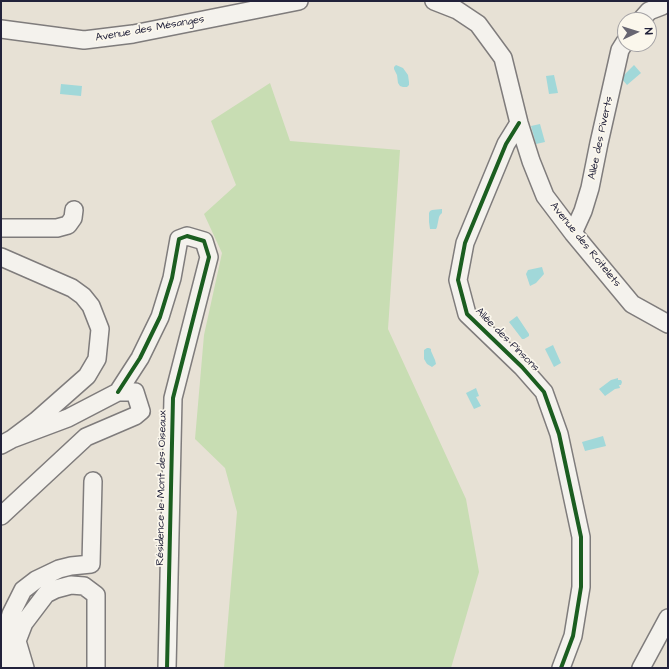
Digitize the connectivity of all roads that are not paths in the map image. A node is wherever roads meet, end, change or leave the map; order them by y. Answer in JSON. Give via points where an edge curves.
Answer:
{"nodes":[{"id":1,"x":299,"y":1,"type":"edge"},
{"id":2,"x":434,"y":1,"type":"edge"},
{"id":3,"x":662,"y":6,"type":"dead end"},
{"id":4,"x":648,"y":12,"type":"edge"},
{"id":5,"x":1,"y":29,"type":"edge"},
{"id":6,"x":620,"y":52,"type":"edge"},
{"id":7,"x":519,"y":123,"type":"junction"},
{"id":8,"x":74,"y":210,"type":"dead end"},
{"id":9,"x":1,"y":228,"type":"edge"},
{"id":10,"x":573,"y":233,"type":"junction"},
{"id":11,"x":1,"y":257,"type":"edge"},
{"id":12,"x":668,"y":324,"type":"edge"},
{"id":13,"x":118,"y":392,"type":"junction"},
{"id":14,"x":7,"y":442,"type":"edge"},
{"id":15,"x":93,"y":482,"type":"dead end"},
{"id":16,"x":1,"y":516,"type":"edge"},
{"id":17,"x":668,"y":618,"type":"edge"},
{"id":18,"x":7,"y":641,"type":"edge"},
{"id":19,"x":9,"y":668,"type":"edge"},
{"id":20,"x":25,"y":668,"type":"edge"},
{"id":21,"x":96,"y":668,"type":"edge"},
{"id":22,"x":167,"y":668,"type":"edge"},
{"id":23,"x":561,"y":668,"type":"edge"},
{"id":24,"x":641,"y":668,"type":"edge"}],
"edges":[{"from":1,"to":5,"type":"street","name":"Avenue des Mésanges","via":[[133,34],[84,40]]},
{"from":2,"to":7,"type":"street","via":[[457,10],[478,24],[503,58]]},
{"from":3,"to":4,"type":"street"},
{"from":6,"to":10,"type":"street","name":"Allée des Piverts","via":[[590,188]]},
{"from":7,"to":10,"type":"street","name":"Avenue des Roitelets","via":[[545,196]]},
{"from":7,"to":23,"type":"street","name":"Allée des Pinsons","via":[[506,144],[465,243],[458,280],[467,314],[544,392],[559,434],[581,537],[582,587],[573,636]]},
{"from":8,"to":9,"type":"street","via":[[73,218],[68,225],[57,228]]},
{"from":10,"to":12,"type":"street","name":"Avenue des Roitelets","via":[[632,304]]},
{"from":11,"to":14,"type":"street","via":[[72,288],[91,306],[100,329],[97,359],[87,376],[36,421]]},
{"from":13,"to":14,"type":"street","name":"Résidence le Mont des Oiseaux","via":[[68,418]]},
{"from":13,"to":16,"type":"street","name":"Résidence le Mont des Oiseaux","via":[[135,392],[141,411],[86,437]]},
{"from":13,"to":22,"type":"street","name":"Résidence le Mont des Oiseaux","via":[[140,358],[160,317],[172,278],[179,239],[187,236],[204,241],[209,257],[173,398]]},
{"from":15,"to":18,"type":"street","via":[[91,564],[59,569],[36,580],[23,590],[11,614]]},
{"from":17,"to":24,"type":"street"},
{"from":18,"to":19,"type":"street","via":[[6,657]]},
{"from":18,"to":20,"type":"street"},
{"from":18,"to":21,"type":"street","via":[[46,594],[71,585],[84,586],[96,595]]}]}
